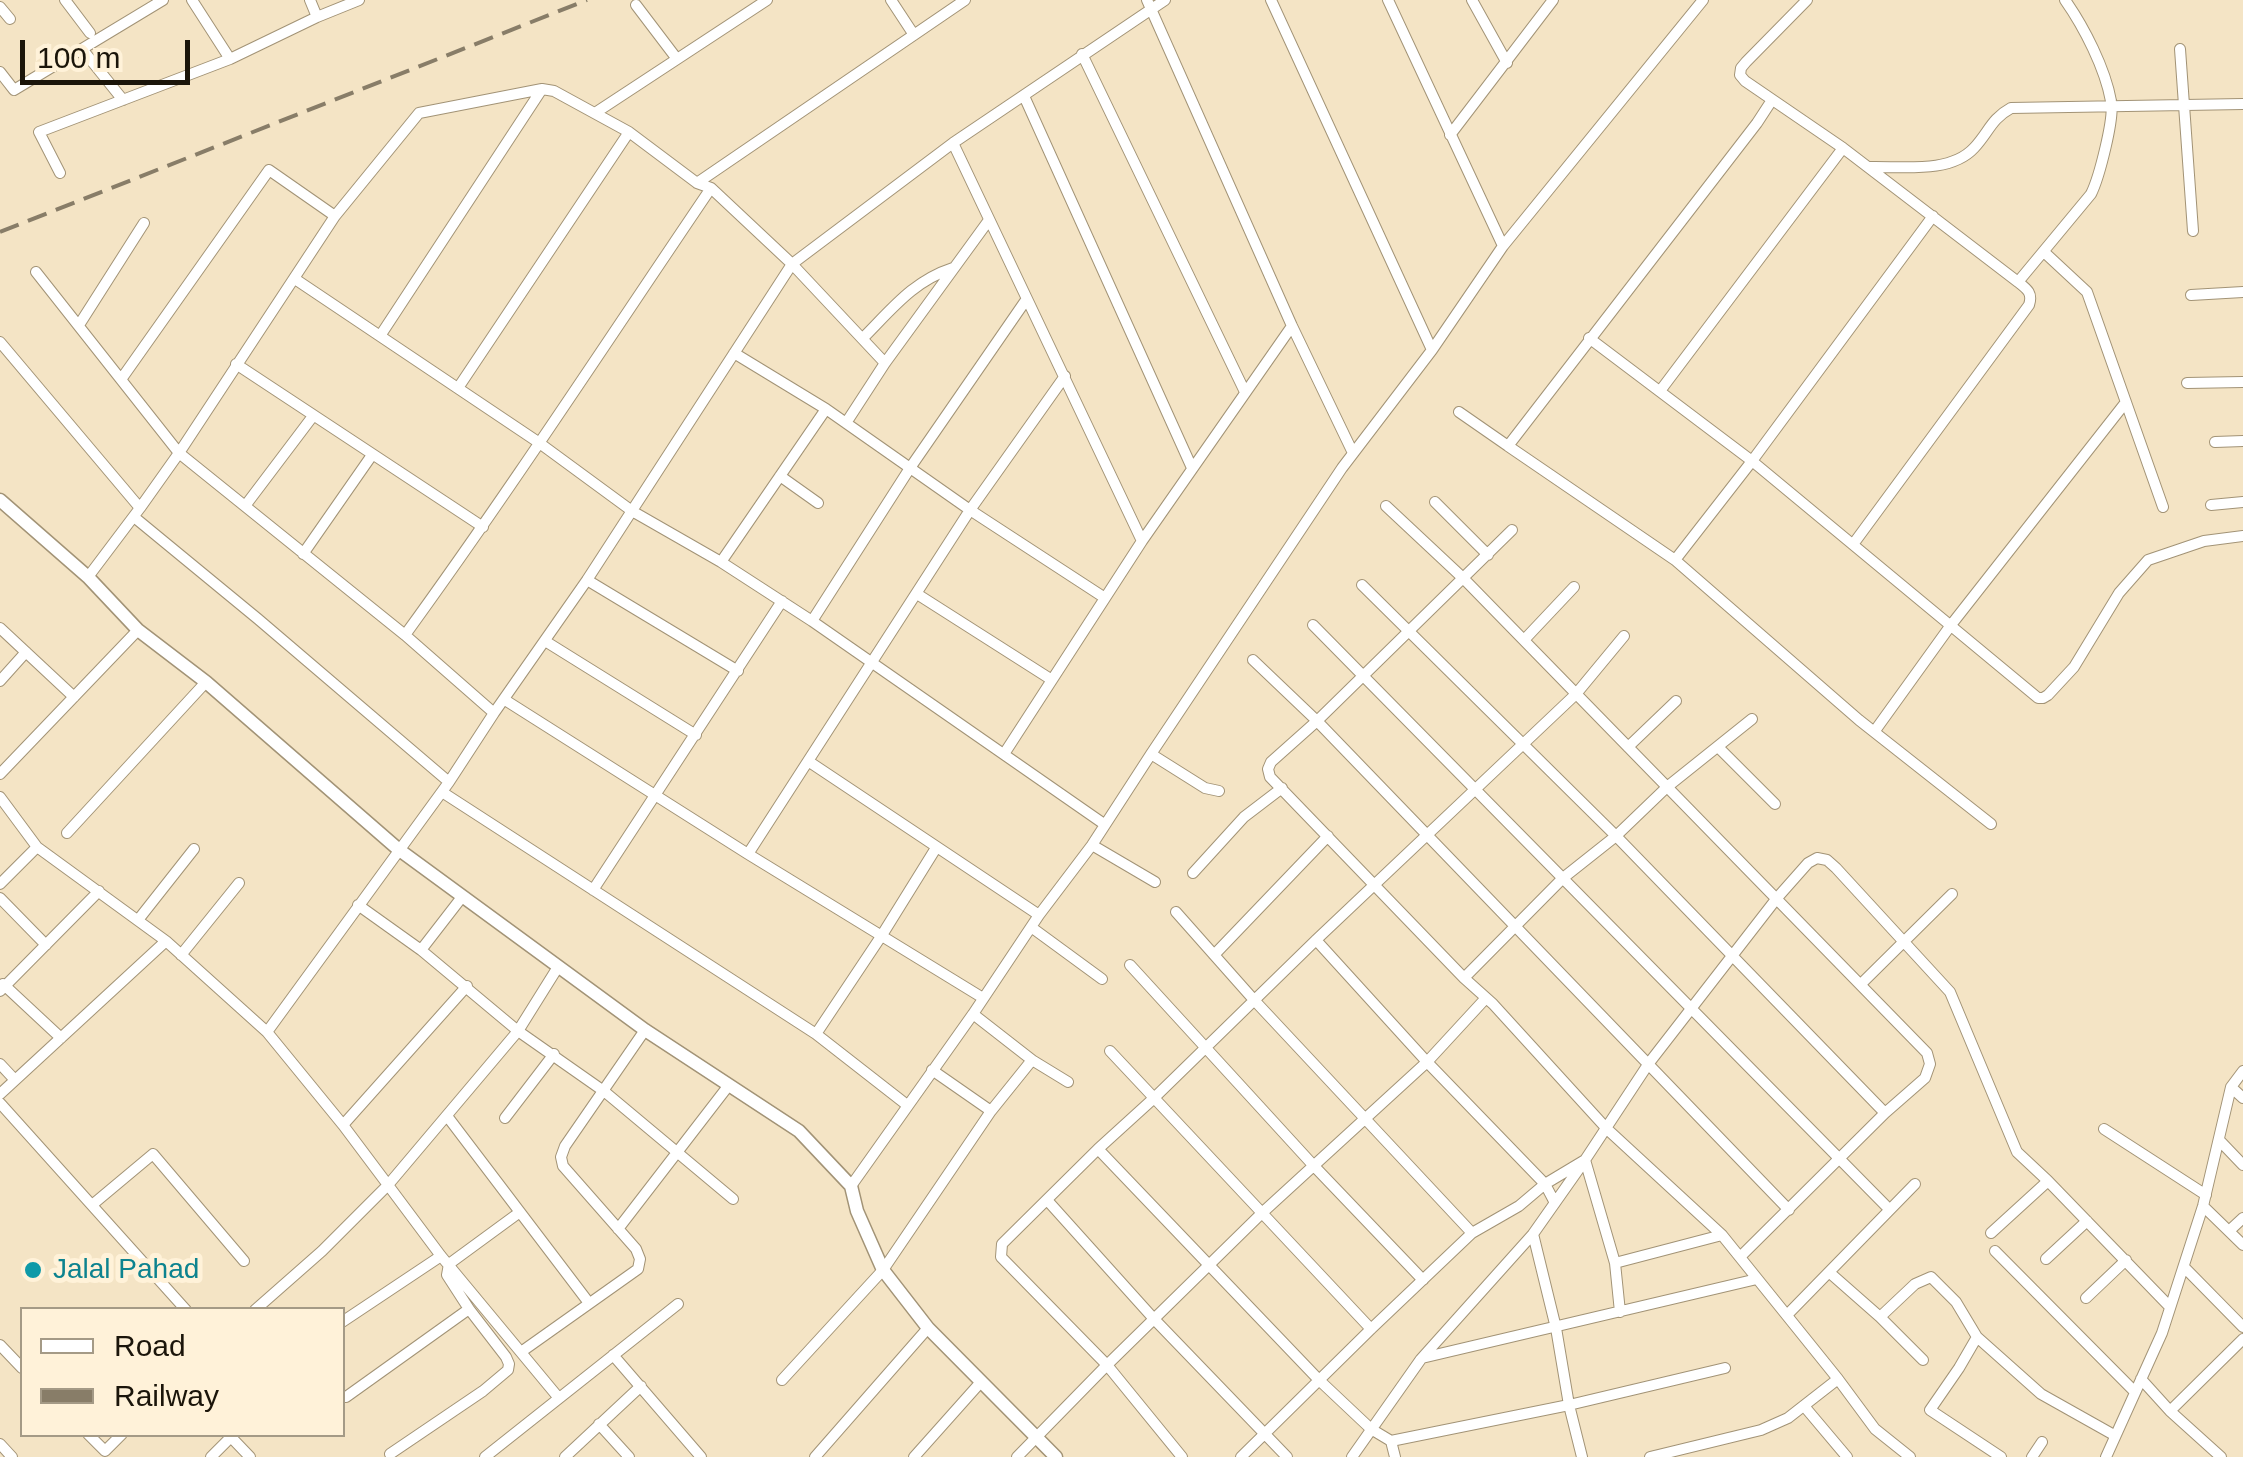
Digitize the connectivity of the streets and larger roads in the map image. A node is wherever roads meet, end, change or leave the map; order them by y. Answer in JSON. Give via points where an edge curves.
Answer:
{"nodes":[{"id":1,"x":65,"y":0,"type":"edge"},
{"id":2,"x":164,"y":0,"type":"edge"},
{"id":3,"x":192,"y":0,"type":"edge"},
{"id":4,"x":310,"y":0,"type":"edge"},
{"id":5,"x":359,"y":0,"type":"edge"},
{"id":6,"x":767,"y":0,"type":"edge"},
{"id":7,"x":890,"y":0,"type":"edge"},
{"id":8,"x":965,"y":0,"type":"edge"},
{"id":9,"x":1166,"y":0,"type":"edge"},
{"id":10,"x":1272,"y":0,"type":"edge"},
{"id":11,"x":1388,"y":0,"type":"edge"},
{"id":12,"x":1472,"y":0,"type":"edge"},
{"id":13,"x":1553,"y":0,"type":"edge"},
{"id":14,"x":1703,"y":0,"type":"edge"},
{"id":15,"x":1807,"y":0,"type":"edge"},
{"id":16,"x":2064,"y":0,"type":"edge"},
{"id":17,"x":1150,"y":4,"type":"edge"},
{"id":18,"x":636,"y":5,"type":"dead end"},
{"id":19,"x":0,"y":6,"type":"edge"},
{"id":20,"x":317,"y":17,"type":"junction"},
{"id":21,"x":10,"y":19,"type":"dead end"},
{"id":22,"x":90,"y":33,"type":"dead end"},
{"id":23,"x":914,"y":35,"type":"junction"},
{"id":24,"x":82,"y":49,"type":"junction"},
{"id":25,"x":2180,"y":49,"type":"dead end"},
{"id":26,"x":1082,"y":54,"type":"junction"},
{"id":27,"x":230,"y":59,"type":"junction"},
{"id":28,"x":677,"y":59,"type":"junction"},
{"id":29,"x":1507,"y":62,"type":"junction"},
{"id":30,"x":0,"y":72,"type":"edge"},
{"id":31,"x":542,"y":89,"type":"junction"},
{"id":32,"x":1024,"y":96,"type":"junction"},
{"id":33,"x":122,"y":100,"type":"junction"},
{"id":34,"x":1772,"y":100,"type":"junction"},
{"id":35,"x":2112,"y":104,"type":"junction"},
{"id":36,"x":2184,"y":104,"type":"junction"},
{"id":37,"x":2243,"y":104,"type":"edge"},
{"id":38,"x":594,"y":113,"type":"junction"},
{"id":39,"x":629,"y":132,"type":"junction"},
{"id":40,"x":1450,"y":135,"type":"junction"},
{"id":41,"x":952,"y":143,"type":"junction"},
{"id":42,"x":1843,"y":148,"type":"junction"},
{"id":43,"x":1869,"y":167,"type":"junction"},
{"id":44,"x":60,"y":173,"type":"dead end"},
{"id":45,"x":697,"y":183,"type":"junction"},
{"id":46,"x":712,"y":188,"type":"junction"},
{"id":47,"x":335,"y":216,"type":"junction"},
{"id":48,"x":1933,"y":216,"type":"junction"},
{"id":49,"x":989,"y":220,"type":"junction"},
{"id":50,"x":144,"y":223,"type":"dead end"},
{"id":51,"x":2192,"y":230,"type":"dead end"},
{"id":52,"x":1504,"y":246,"type":"junction"},
{"id":53,"x":2044,"y":252,"type":"junction"},
{"id":54,"x":792,"y":264,"type":"junction"},
{"id":55,"x":954,"y":268,"type":"junction"},
{"id":56,"x":36,"y":272,"type":"dead end"},
{"id":57,"x":295,"y":279,"type":"junction"},
{"id":58,"x":2018,"y":282,"type":"junction"},
{"id":59,"x":2243,"y":292,"type":"edge"},
{"id":60,"x":2191,"y":296,"type":"dead end"},
{"id":61,"x":1026,"y":300,"type":"junction"},
{"id":62,"x":79,"y":325,"type":"junction"},
{"id":63,"x":1292,"y":326,"type":"junction"},
{"id":64,"x":380,"y":336,"type":"junction"},
{"id":65,"x":863,"y":338,"type":"junction"},
{"id":66,"x":1589,"y":338,"type":"junction"},
{"id":67,"x":0,"y":342,"type":"edge"},
{"id":68,"x":1432,"y":350,"type":"junction"},
{"id":69,"x":734,"y":354,"type":"junction"},
{"id":70,"x":885,"y":363,"type":"junction"},
{"id":71,"x":236,"y":364,"type":"junction"},
{"id":72,"x":1064,"y":376,"type":"junction"},
{"id":73,"x":122,"y":378,"type":"junction"},
{"id":74,"x":2243,"y":382,"type":"edge"},
{"id":75,"x":2186,"y":383,"type":"dead end"},
{"id":76,"x":458,"y":388,"type":"junction"},
{"id":77,"x":1660,"y":391,"type":"junction"},
{"id":78,"x":1245,"y":392,"type":"junction"},
{"id":79,"x":2126,"y":402,"type":"junction"},
{"id":80,"x":826,"y":409,"type":"junction"},
{"id":81,"x":1459,"y":412,"type":"dead end"},
{"id":82,"x":314,"y":416,"type":"junction"},
{"id":83,"x":846,"y":423,"type":"junction"},
{"id":84,"x":538,"y":442,"type":"junction"},
{"id":85,"x":2215,"y":442,"type":"dead end"},
{"id":86,"x":2243,"y":442,"type":"edge"},
{"id":87,"x":1508,"y":446,"type":"junction"},
{"id":88,"x":179,"y":452,"type":"junction"},
{"id":89,"x":1353,"y":454,"type":"junction"},
{"id":90,"x":372,"y":455,"type":"junction"},
{"id":91,"x":1752,"y":462,"type":"junction"},
{"id":92,"x":910,"y":468,"type":"junction"},
{"id":93,"x":1192,"y":468,"type":"junction"},
{"id":94,"x":780,"y":476,"type":"junction"},
{"id":95,"x":0,"y":500,"type":"edge"},
{"id":96,"x":1435,"y":502,"type":"dead end"},
{"id":97,"x":2243,"y":502,"type":"edge"},
{"id":98,"x":818,"y":503,"type":"dead end"},
{"id":99,"x":2211,"y":505,"type":"dead end"},
{"id":100,"x":245,"y":506,"type":"junction"},
{"id":101,"x":1386,"y":506,"type":"dead end"},
{"id":102,"x":2164,"y":507,"type":"dead end"},
{"id":103,"x":970,"y":510,"type":"junction"},
{"id":104,"x":632,"y":511,"type":"junction"},
{"id":105,"x":137,"y":512,"type":"junction"},
{"id":106,"x":5,"y":515,"type":"edge"},
{"id":107,"x":483,"y":527,"type":"junction"},
{"id":108,"x":1512,"y":530,"type":"dead end"},
{"id":109,"x":2243,"y":536,"type":"edge"},
{"id":110,"x":1142,"y":541,"type":"junction"},
{"id":111,"x":1854,"y":544,"type":"junction"},
{"id":112,"x":303,"y":554,"type":"junction"},
{"id":113,"x":1488,"y":555,"type":"junction"},
{"id":114,"x":1675,"y":560,"type":"junction"},
{"id":115,"x":721,"y":562,"type":"junction"},
{"id":116,"x":88,"y":577,"type":"junction"},
{"id":117,"x":1464,"y":579,"type":"junction"},
{"id":118,"x":588,"y":580,"type":"junction"},
{"id":119,"x":1362,"y":585,"type":"dead end"},
{"id":120,"x":1574,"y":587,"type":"dead end"},
{"id":121,"x":917,"y":594,"type":"junction"},
{"id":122,"x":1104,"y":598,"type":"junction"},
{"id":123,"x":782,"y":601,"type":"junction"},
{"id":124,"x":812,"y":621,"type":"junction"},
{"id":125,"x":1951,"y":624,"type":"junction"},
{"id":126,"x":1313,"y":625,"type":"dead end"},
{"id":127,"x":0,"y":628,"type":"edge"},
{"id":128,"x":138,"y":630,"type":"junction"},
{"id":129,"x":1410,"y":632,"type":"junction"},
{"id":130,"x":405,"y":635,"type":"junction"},
{"id":131,"x":1624,"y":636,"type":"dead end"},
{"id":132,"x":1524,"y":640,"type":"junction"},
{"id":133,"x":545,"y":641,"type":"junction"},
{"id":134,"x":26,"y":652,"type":"junction"},
{"id":135,"x":1253,"y":660,"type":"dead end"},
{"id":136,"x":870,"y":662,"type":"junction"},
{"id":137,"x":738,"y":671,"type":"junction"},
{"id":138,"x":1364,"y":676,"type":"junction"},
{"id":139,"x":1052,"y":680,"type":"junction"},
{"id":140,"x":0,"y":681,"type":"edge"},
{"id":141,"x":206,"y":682,"type":"junction"},
{"id":142,"x":1576,"y":694,"type":"junction"},
{"id":143,"x":74,"y":697,"type":"junction"},
{"id":144,"x":505,"y":700,"type":"junction"},
{"id":145,"x":1676,"y":702,"type":"dead end"},
{"id":146,"x":494,"y":714,"type":"junction"},
{"id":147,"x":1752,"y":719,"type":"dead end"},
{"id":148,"x":1317,"y":721,"type":"junction"},
{"id":149,"x":1874,"y":732,"type":"junction"},
{"id":150,"x":696,"y":735,"type":"junction"},
{"id":151,"x":1522,"y":744,"type":"junction"},
{"id":152,"x":1628,"y":746,"type":"junction"},
{"id":153,"x":1718,"y":747,"type":"junction"},
{"id":154,"x":1004,"y":754,"type":"junction"},
{"id":155,"x":1151,"y":754,"type":"junction"},
{"id":156,"x":808,"y":761,"type":"junction"},
{"id":157,"x":0,"y":774,"type":"edge"},
{"id":158,"x":450,"y":782,"type":"junction"},
{"id":159,"x":1667,"y":787,"type":"junction"},
{"id":160,"x":1282,"y":788,"type":"junction"},
{"id":161,"x":1474,"y":790,"type":"junction"},
{"id":162,"x":1219,"y":791,"type":"dead end"},
{"id":163,"x":442,"y":792,"type":"junction"},
{"id":164,"x":655,"y":796,"type":"junction"},
{"id":165,"x":0,"y":798,"type":"edge"},
{"id":166,"x":1776,"y":804,"type":"dead end"},
{"id":167,"x":1104,"y":824,"type":"junction"},
{"id":168,"x":1991,"y":824,"type":"dead end"},
{"id":169,"x":67,"y":833,"type":"dead end"},
{"id":170,"x":1428,"y":835,"type":"junction"},
{"id":171,"x":1328,"y":836,"type":"junction"},
{"id":172,"x":1616,"y":836,"type":"junction"},
{"id":173,"x":1092,"y":846,"type":"junction"},
{"id":174,"x":37,"y":847,"type":"junction"},
{"id":175,"x":936,"y":848,"type":"junction"},
{"id":176,"x":194,"y":849,"type":"dead end"},
{"id":177,"x":398,"y":849,"type":"junction"},
{"id":178,"x":748,"y":854,"type":"junction"},
{"id":179,"x":1193,"y":873,"type":"dead end"},
{"id":180,"x":1563,"y":878,"type":"junction"},
{"id":181,"x":239,"y":882,"type":"dead end"},
{"id":182,"x":1156,"y":882,"type":"dead end"},
{"id":183,"x":0,"y":884,"type":"edge"},
{"id":184,"x":1374,"y":884,"type":"junction"},
{"id":185,"x":594,"y":890,"type":"junction"},
{"id":186,"x":99,"y":891,"type":"junction"},
{"id":187,"x":1952,"y":894,"type":"dead end"},
{"id":188,"x":462,"y":897,"type":"junction"},
{"id":189,"x":0,"y":898,"type":"edge"},
{"id":190,"x":1777,"y":898,"type":"junction"},
{"id":191,"x":358,"y":905,"type":"junction"},
{"id":192,"x":1176,"y":912,"type":"dead end"},
{"id":193,"x":1039,"y":915,"type":"junction"},
{"id":194,"x":138,"y":920,"type":"junction"},
{"id":195,"x":1031,"y":927,"type":"junction"},
{"id":196,"x":1516,"y":928,"type":"junction"},
{"id":197,"x":882,"y":935,"type":"junction"},
{"id":198,"x":166,"y":940,"type":"junction"},
{"id":199,"x":1316,"y":940,"type":"junction"},
{"id":200,"x":1905,"y":942,"type":"junction"},
{"id":201,"x":46,"y":945,"type":"junction"},
{"id":202,"x":421,"y":950,"type":"junction"},
{"id":203,"x":182,"y":955,"type":"junction"},
{"id":204,"x":1214,"y":955,"type":"junction"},
{"id":205,"x":1734,"y":956,"type":"junction"},
{"id":206,"x":1130,"y":965,"type":"dead end"},
{"id":207,"x":558,"y":967,"type":"junction"},
{"id":208,"x":1464,"y":978,"type":"junction"},
{"id":209,"x":1102,"y":980,"type":"dead end"},
{"id":210,"x":1861,"y":984,"type":"junction"},
{"id":211,"x":466,"y":986,"type":"junction"},
{"id":212,"x":2,"y":987,"type":"edge"},
{"id":213,"x":983,"y":998,"type":"junction"},
{"id":214,"x":1486,"y":998,"type":"junction"},
{"id":215,"x":1254,"y":1000,"type":"junction"},
{"id":216,"x":1691,"y":1010,"type":"junction"},
{"id":217,"x":974,"y":1014,"type":"junction"},
{"id":218,"x":518,"y":1030,"type":"junction"},
{"id":219,"x":645,"y":1030,"type":"junction"},
{"id":220,"x":267,"y":1032,"type":"junction"},
{"id":221,"x":816,"y":1034,"type":"junction"},
{"id":222,"x":61,"y":1038,"type":"junction"},
{"id":223,"x":1206,"y":1046,"type":"junction"},
{"id":224,"x":1110,"y":1051,"type":"dead end"},
{"id":225,"x":554,"y":1054,"type":"junction"},
{"id":226,"x":1032,"y":1060,"type":"junction"},
{"id":227,"x":1427,"y":1062,"type":"junction"},
{"id":228,"x":0,"y":1064,"type":"edge"},
{"id":229,"x":1649,"y":1064,"type":"junction"},
{"id":230,"x":932,"y":1070,"type":"junction"},
{"id":231,"x":2243,"y":1071,"type":"edge"},
{"id":232,"x":15,"y":1080,"type":"junction"},
{"id":233,"x":1068,"y":1082,"type":"dead end"},
{"id":234,"x":730,"y":1085,"type":"junction"},
{"id":235,"x":2231,"y":1087,"type":"junction"},
{"id":236,"x":605,"y":1092,"type":"junction"},
{"id":237,"x":0,"y":1094,"type":"edge"},
{"id":238,"x":2243,"y":1098,"type":"edge"},
{"id":239,"x":1153,"y":1099,"type":"junction"},
{"id":240,"x":0,"y":1103,"type":"edge"},
{"id":241,"x":907,"y":1105,"type":"junction"},
{"id":242,"x":991,"y":1112,"type":"junction"},
{"id":243,"x":1885,"y":1113,"type":"junction"},
{"id":244,"x":448,"y":1116,"type":"junction"},
{"id":245,"x":505,"y":1118,"type":"dead end"},
{"id":246,"x":1366,"y":1118,"type":"junction"},
{"id":247,"x":343,"y":1126,"type":"junction"},
{"id":248,"x":1607,"y":1129,"type":"junction"},
{"id":249,"x":2104,"y":1129,"type":"dead end"},
{"id":250,"x":2220,"y":1141,"type":"junction"},
{"id":251,"x":1098,"y":1149,"type":"junction"},
{"id":252,"x":678,"y":1152,"type":"junction"},
{"id":253,"x":1840,"y":1158,"type":"junction"},
{"id":254,"x":1585,"y":1160,"type":"junction"},
{"id":255,"x":1313,"y":1165,"type":"junction"},
{"id":256,"x":2243,"y":1165,"type":"edge"},
{"id":257,"x":2048,"y":1181,"type":"junction"},
{"id":258,"x":1545,"y":1184,"type":"junction"},
{"id":259,"x":1915,"y":1184,"type":"dead end"},
{"id":260,"x":388,"y":1185,"type":"junction"},
{"id":261,"x":851,"y":1186,"type":"junction"},
{"id":262,"x":734,"y":1198,"type":"dead end"},
{"id":263,"x":1047,"y":1200,"type":"junction"},
{"id":264,"x":2205,"y":1201,"type":"junction"},
{"id":265,"x":1555,"y":1202,"type":"junction"},
{"id":266,"x":92,"y":1205,"type":"junction"},
{"id":267,"x":1889,"y":1209,"type":"junction"},
{"id":268,"x":1788,"y":1210,"type":"junction"},
{"id":269,"x":520,"y":1212,"type":"junction"},
{"id":270,"x":1262,"y":1214,"type":"junction"},
{"id":271,"x":2243,"y":1218,"type":"edge"},
{"id":272,"x":2088,"y":1221,"type":"junction"},
{"id":273,"x":618,"y":1230,"type":"junction"},
{"id":274,"x":2229,"y":1232,"type":"junction"},
{"id":275,"x":1472,"y":1233,"type":"junction"},
{"id":276,"x":1992,"y":1233,"type":"dead end"},
{"id":277,"x":1532,"y":1234,"type":"junction"},
{"id":278,"x":1722,"y":1234,"type":"junction"},
{"id":279,"x":2243,"y":1245,"type":"edge"},
{"id":280,"x":1995,"y":1251,"type":"dead end"},
{"id":281,"x":1740,"y":1257,"type":"junction"},
{"id":282,"x":2046,"y":1259,"type":"dead end"},
{"id":283,"x":244,"y":1260,"type":"dead end"},
{"id":284,"x":445,"y":1260,"type":"junction"},
{"id":285,"x":2126,"y":1260,"type":"junction"},
{"id":286,"x":1616,"y":1263,"type":"junction"},
{"id":287,"x":1208,"y":1266,"type":"junction"},
{"id":288,"x":2184,"y":1267,"type":"junction"},
{"id":289,"x":883,"y":1270,"type":"junction"},
{"id":290,"x":1830,"y":1273,"type":"junction"},
{"id":291,"x":1758,"y":1279,"type":"junction"},
{"id":292,"x":1424,"y":1280,"type":"junction"},
{"id":293,"x":2086,"y":1298,"type":"dead end"},
{"id":294,"x":588,"y":1303,"type":"junction"},
{"id":295,"x":678,"y":1304,"type":"dead end"},
{"id":296,"x":183,"y":1307,"type":"edge"},
{"id":297,"x":258,"y":1307,"type":"edge"},
{"id":298,"x":2170,"y":1307,"type":"junction"},
{"id":299,"x":469,"y":1309,"type":"junction"},
{"id":300,"x":1620,"y":1312,"type":"junction"},
{"id":301,"x":1787,"y":1315,"type":"junction"},
{"id":302,"x":1880,"y":1318,"type":"junction"},
{"id":303,"x":1154,"y":1319,"type":"junction"},
{"id":304,"x":345,"y":1320,"type":"edge"},
{"id":305,"x":2243,"y":1327,"type":"edge"},
{"id":306,"x":928,"y":1328,"type":"junction"},
{"id":307,"x":1556,"y":1328,"type":"junction"},
{"id":308,"x":1371,"y":1329,"type":"junction"},
{"id":309,"x":1978,"y":1337,"type":"junction"},
{"id":310,"x":2243,"y":1340,"type":"edge"},
{"id":311,"x":0,"y":1345,"type":"edge"},
{"id":312,"x":520,"y":1352,"type":"junction"},
{"id":313,"x":613,"y":1355,"type":"junction"},
{"id":314,"x":1421,"y":1359,"type":"junction"},
{"id":315,"x":1923,"y":1360,"type":"dead end"},
{"id":316,"x":1107,"y":1365,"type":"junction"},
{"id":317,"x":20,"y":1366,"type":"edge"},
{"id":318,"x":1725,"y":1368,"type":"dead end"},
{"id":319,"x":2141,"y":1378,"type":"junction"},
{"id":320,"x":1838,"y":1379,"type":"junction"},
{"id":321,"x":782,"y":1380,"type":"dead end"},
{"id":322,"x":1319,"y":1380,"type":"junction"},
{"id":323,"x":980,"y":1383,"type":"junction"},
{"id":324,"x":642,"y":1386,"type":"junction"},
{"id":325,"x":2134,"y":1392,"type":"junction"},
{"id":326,"x":346,"y":1396,"type":"dead end"},
{"id":327,"x":558,"y":1398,"type":"junction"},
{"id":328,"x":1569,"y":1405,"type":"junction"},
{"id":329,"x":1804,"y":1406,"type":"junction"},
{"id":330,"x":2170,"y":1411,"type":"junction"},
{"id":331,"x":599,"y":1424,"type":"junction"},
{"id":332,"x":1371,"y":1428,"type":"junction"},
{"id":333,"x":1265,"y":1434,"type":"junction"},
{"id":334,"x":2114,"y":1435,"type":"junction"},
{"id":335,"x":229,"y":1437,"type":"edge"},
{"id":336,"x":231,"y":1437,"type":"edge"},
{"id":337,"x":1036,"y":1437,"type":"junction"},
{"id":338,"x":1391,"y":1441,"type":"junction"},
{"id":339,"x":2042,"y":1442,"type":"dead end"},
{"id":340,"x":0,"y":1444,"type":"edge"},
{"id":341,"x":390,"y":1454,"type":"dead end"},
{"id":342,"x":12,"y":1457,"type":"edge"},
{"id":343,"x":211,"y":1457,"type":"edge"},
{"id":344,"x":250,"y":1457,"type":"edge"},
{"id":345,"x":485,"y":1457,"type":"edge"},
{"id":346,"x":565,"y":1457,"type":"edge"},
{"id":347,"x":629,"y":1457,"type":"edge"},
{"id":348,"x":701,"y":1457,"type":"edge"},
{"id":349,"x":815,"y":1457,"type":"edge"},
{"id":350,"x":914,"y":1457,"type":"edge"},
{"id":351,"x":1017,"y":1457,"type":"edge"},
{"id":352,"x":1056,"y":1457,"type":"edge"},
{"id":353,"x":1182,"y":1457,"type":"edge"},
{"id":354,"x":1241,"y":1457,"type":"edge"},
{"id":355,"x":1287,"y":1457,"type":"edge"},
{"id":356,"x":1352,"y":1457,"type":"edge"},
{"id":357,"x":1395,"y":1457,"type":"edge"},
{"id":358,"x":1582,"y":1457,"type":"edge"},
{"id":359,"x":1650,"y":1457,"type":"edge"},
{"id":360,"x":1847,"y":1457,"type":"edge"},
{"id":361,"x":1910,"y":1457,"type":"edge"},
{"id":362,"x":2001,"y":1457,"type":"edge"},
{"id":363,"x":2032,"y":1457,"type":"edge"},
{"id":364,"x":2106,"y":1457,"type":"edge"},
{"id":365,"x":2221,"y":1457,"type":"edge"}],
"edges":[{"from":1,"to":22,"type":"street"},
{"from":2,"to":24,"type":"street"},
{"from":3,"to":27,"type":"street"},
{"from":4,"to":20,"type":"street"},
{"from":5,"to":20,"type":"street"},
{"from":6,"to":28,"type":"street"},
{"from":7,"to":23,"type":"street"},
{"from":8,"to":23,"type":"street"},
{"from":9,"to":17,"type":"street"},
{"from":10,"to":68,"type":"street"},
{"from":11,"to":40,"type":"street"},
{"from":12,"to":29,"type":"street"},
{"from":13,"to":29,"type":"street"},
{"from":14,"to":52,"type":"street"},
{"from":15,"to":34,"type":"street","via":[[1741,68],[1745,81]]},
{"from":16,"to":35,"type":"street","via":[[2090,40]]},
{"from":17,"to":26,"type":"street"},
{"from":17,"to":63,"type":"street"},
{"from":18,"to":28,"type":"street"},
{"from":19,"to":21,"type":"street"},
{"from":20,"to":27,"type":"street"},
{"from":23,"to":45,"type":"street"},
{"from":24,"to":30,"type":"street","via":[[14,90]]},
{"from":24,"to":33,"type":"street"},
{"from":25,"to":36,"type":"street"},
{"from":26,"to":32,"type":"street"},
{"from":26,"to":78,"type":"street"},
{"from":27,"to":33,"type":"street"},
{"from":28,"to":38,"type":"street"},
{"from":29,"to":40,"type":"street"},
{"from":31,"to":38,"type":"street"},
{"from":31,"to":47,"type":"street","via":[[419,113]]},
{"from":31,"to":64,"type":"street"},
{"from":32,"to":41,"type":"street"},
{"from":32,"to":93,"type":"street"},
{"from":33,"to":44,"type":"street","via":[[38,132]]},
{"from":34,"to":42,"type":"street"},
{"from":34,"to":66,"type":"street"},
{"from":35,"to":36,"type":"street"},
{"from":35,"to":43,"type":"street","via":[[2010,108],[1957,160]]},
{"from":35,"to":53,"type":"street","via":[[2098,180]]},
{"from":36,"to":37,"type":"street"},
{"from":36,"to":51,"type":"street"},
{"from":38,"to":39,"type":"street"},
{"from":39,"to":45,"type":"street"},
{"from":39,"to":76,"type":"street"},
{"from":40,"to":52,"type":"street"},
{"from":41,"to":49,"type":"street"},
{"from":41,"to":54,"type":"street"},
{"from":42,"to":43,"type":"street"},
{"from":42,"to":77,"type":"street"},
{"from":43,"to":48,"type":"street"},
{"from":45,"to":46,"type":"street"},
{"from":46,"to":54,"type":"street"},
{"from":46,"to":84,"type":"street"},
{"from":47,"to":57,"type":"street"},
{"from":47,"to":73,"type":"street","via":[[269,170]]},
{"from":48,"to":58,"type":"street"},
{"from":48,"to":91,"type":"street"},
{"from":49,"to":55,"type":"street"},
{"from":49,"to":61,"type":"street"},
{"from":50,"to":62,"type":"street"},
{"from":52,"to":68,"type":"street"},
{"from":53,"to":58,"type":"street"},
{"from":53,"to":79,"type":"street","via":[[2087,292]]},
{"from":54,"to":65,"type":"street"},
{"from":54,"to":69,"type":"street"},
{"from":55,"to":65,"type":"street","via":[[920,282]]},
{"from":55,"to":70,"type":"street"},
{"from":56,"to":62,"type":"street"},
{"from":57,"to":64,"type":"street"},
{"from":57,"to":71,"type":"street"},
{"from":58,"to":111,"type":"street","via":[[2030,291],[2029,305]]},
{"from":59,"to":60,"type":"street"},
{"from":61,"to":72,"type":"street"},
{"from":61,"to":92,"type":"street"},
{"from":62,"to":73,"type":"street"},
{"from":63,"to":78,"type":"street"},
{"from":63,"to":89,"type":"street"},
{"from":64,"to":76,"type":"street"},
{"from":65,"to":70,"type":"street"},
{"from":66,"to":77,"type":"street"},
{"from":66,"to":87,"type":"street"},
{"from":67,"to":105,"type":"street"},
{"from":68,"to":89,"type":"street"},
{"from":69,"to":80,"type":"street"},
{"from":69,"to":104,"type":"street"},
{"from":70,"to":83,"type":"street"},
{"from":71,"to":82,"type":"street"},
{"from":71,"to":88,"type":"street"},
{"from":72,"to":103,"type":"street"},
{"from":72,"to":110,"type":"street"},
{"from":73,"to":88,"type":"street"},
{"from":74,"to":75,"type":"street"},
{"from":76,"to":84,"type":"street"},
{"from":77,"to":91,"type":"street"},
{"from":78,"to":93,"type":"street"},
{"from":79,"to":102,"type":"street"},
{"from":79,"to":125,"type":"street"},
{"from":80,"to":83,"type":"street"},
{"from":80,"to":94,"type":"street"},
{"from":81,"to":87,"type":"street"},
{"from":82,"to":90,"type":"street"},
{"from":82,"to":100,"type":"street"},
{"from":83,"to":92,"type":"street"},
{"from":84,"to":104,"type":"street"},
{"from":84,"to":107,"type":"street"},
{"from":85,"to":86,"type":"street"},
{"from":87,"to":114,"type":"street"},
{"from":88,"to":100,"type":"street"},
{"from":88,"to":105,"type":"street"},
{"from":89,"to":155,"type":"street"},
{"from":90,"to":107,"type":"street"},
{"from":90,"to":112,"type":"street"},
{"from":91,"to":111,"type":"street"},
{"from":91,"to":114,"type":"street"},
{"from":92,"to":103,"type":"street"},
{"from":92,"to":124,"type":"street"},
{"from":93,"to":110,"type":"street"},
{"from":94,"to":98,"type":"street"},
{"from":94,"to":115,"type":"street"},
{"from":95,"to":106,"type":"street"},
{"from":96,"to":113,"type":"street"},
{"from":97,"to":99,"type":"street"},
{"from":100,"to":112,"type":"street"},
{"from":101,"to":117,"type":"street"},
{"from":103,"to":121,"type":"street"},
{"from":103,"to":122,"type":"street"},
{"from":104,"to":115,"type":"street"},
{"from":104,"to":118,"type":"street"},
{"from":105,"to":116,"type":"street"},
{"from":105,"to":158,"type":"street"},
{"from":106,"to":116,"type":"street"},
{"from":107,"to":130,"type":"street"},
{"from":108,"to":113,"type":"street"},
{"from":109,"to":125,"type":"street","via":[[2204,540],[2148,560],[2074,668],[2043,698]]},
{"from":110,"to":122,"type":"street"},
{"from":111,"to":125,"type":"street"},
{"from":112,"to":130,"type":"street"},
{"from":113,"to":117,"type":"street"},
{"from":114,"to":149,"type":"street"},
{"from":115,"to":123,"type":"street"},
{"from":116,"to":128,"type":"street"},
{"from":117,"to":129,"type":"street"},
{"from":117,"to":132,"type":"street"},
{"from":118,"to":133,"type":"street"},
{"from":118,"to":137,"type":"street"},
{"from":119,"to":129,"type":"street"},
{"from":120,"to":132,"type":"street"},
{"from":121,"to":136,"type":"street"},
{"from":121,"to":139,"type":"street"},
{"from":122,"to":139,"type":"street"},
{"from":123,"to":124,"type":"street"},
{"from":123,"to":137,"type":"street"},
{"from":124,"to":136,"type":"street"},
{"from":125,"to":149,"type":"street"},
{"from":126,"to":138,"type":"street"},
{"from":127,"to":134,"type":"street"},
{"from":128,"to":141,"type":"street"},
{"from":128,"to":143,"type":"street"},
{"from":129,"to":138,"type":"street"},
{"from":129,"to":151,"type":"street"},
{"from":130,"to":146,"type":"street"},
{"from":131,"to":142,"type":"street"},
{"from":132,"to":142,"type":"street"},
{"from":133,"to":144,"type":"street"},
{"from":133,"to":150,"type":"street"},
{"from":134,"to":140,"type":"street"},
{"from":134,"to":143,"type":"street"},
{"from":135,"to":148,"type":"street"},
{"from":136,"to":154,"type":"street"},
{"from":136,"to":156,"type":"street"},
{"from":137,"to":150,"type":"street"},
{"from":138,"to":148,"type":"street"},
{"from":138,"to":161,"type":"street"},
{"from":139,"to":154,"type":"street"},
{"from":141,"to":169,"type":"street"},
{"from":141,"to":177,"type":"street"},
{"from":142,"to":151,"type":"street"},
{"from":142,"to":152,"type":"street"},
{"from":143,"to":157,"type":"street"},
{"from":144,"to":146,"type":"street"},
{"from":144,"to":164,"type":"street"},
{"from":145,"to":152,"type":"street"},
{"from":146,"to":158,"type":"street"},
{"from":147,"to":153,"type":"street"},
{"from":148,"to":160,"type":"street","via":[[1271,762],[1270,777]]},
{"from":148,"to":170,"type":"street"},
{"from":149,"to":168,"type":"street"},
{"from":150,"to":164,"type":"street"},
{"from":151,"to":161,"type":"street"},
{"from":151,"to":172,"type":"street"},
{"from":152,"to":159,"type":"street"},
{"from":153,"to":159,"type":"street"},
{"from":153,"to":166,"type":"street"},
{"from":154,"to":167,"type":"street"},
{"from":155,"to":162,"type":"street"},
{"from":155,"to":167,"type":"street"},
{"from":156,"to":175,"type":"street"},
{"from":156,"to":178,"type":"street"},
{"from":158,"to":163,"type":"street"},
{"from":159,"to":172,"type":"street"},
{"from":159,"to":190,"type":"street"},
{"from":160,"to":171,"type":"street"},
{"from":160,"to":179,"type":"street","via":[[1244,817]]},
{"from":161,"to":170,"type":"street"},
{"from":161,"to":180,"type":"street"},
{"from":163,"to":177,"type":"street"},
{"from":163,"to":185,"type":"street"},
{"from":164,"to":178,"type":"street"},
{"from":164,"to":185,"type":"street"},
{"from":165,"to":174,"type":"street"},
{"from":167,"to":173,"type":"street"},
{"from":170,"to":184,"type":"street"},
{"from":170,"to":196,"type":"street"},
{"from":171,"to":184,"type":"street"},
{"from":171,"to":204,"type":"street"},
{"from":172,"to":180,"type":"street"},
{"from":172,"to":205,"type":"street"},
{"from":173,"to":182,"type":"street"},
{"from":173,"to":193,"type":"street"},
{"from":174,"to":183,"type":"street"},
{"from":174,"to":186,"type":"street"},
{"from":175,"to":193,"type":"street"},
{"from":175,"to":197,"type":"street"},
{"from":176,"to":194,"type":"street"},
{"from":177,"to":188,"type":"street"},
{"from":177,"to":191,"type":"street"},
{"from":178,"to":197,"type":"street"},
{"from":180,"to":196,"type":"street"},
{"from":180,"to":216,"type":"street"},
{"from":181,"to":203,"type":"street"},
{"from":184,"to":199,"type":"street"},
{"from":184,"to":208,"type":"street"},
{"from":185,"to":221,"type":"street"},
{"from":186,"to":194,"type":"street"},
{"from":186,"to":201,"type":"street"},
{"from":187,"to":200,"type":"street"},
{"from":188,"to":202,"type":"street"},
{"from":188,"to":207,"type":"street"},
{"from":189,"to":201,"type":"street"},
{"from":190,"to":200,"type":"street","via":[[1808,863],[1827,860]]},
{"from":190,"to":205,"type":"street"},
{"from":190,"to":210,"type":"street"},
{"from":191,"to":202,"type":"street"},
{"from":191,"to":220,"type":"street"},
{"from":192,"to":204,"type":"street"},
{"from":193,"to":195,"type":"street"},
{"from":194,"to":198,"type":"street"},
{"from":195,"to":209,"type":"street"},
{"from":195,"to":213,"type":"street"},
{"from":196,"to":208,"type":"street"},
{"from":196,"to":229,"type":"street"},
{"from":197,"to":213,"type":"street"},
{"from":197,"to":221,"type":"street"},
{"from":198,"to":203,"type":"street"},
{"from":198,"to":222,"type":"street"},
{"from":199,"to":215,"type":"street"},
{"from":199,"to":227,"type":"street"},
{"from":200,"to":210,"type":"street"},
{"from":200,"to":257,"type":"street","via":[[1950,992],[2018,1152]]},
{"from":201,"to":212,"type":"street"},
{"from":202,"to":211,"type":"street"},
{"from":203,"to":220,"type":"street"},
{"from":204,"to":215,"type":"street"},
{"from":205,"to":216,"type":"street"},
{"from":205,"to":243,"type":"street"},
{"from":206,"to":223,"type":"street"},
{"from":207,"to":218,"type":"street"},
{"from":207,"to":219,"type":"street"},
{"from":208,"to":214,"type":"street"},
{"from":210,"to":243,"type":"street","via":[[1930,1064],[1925,1078]]},
{"from":211,"to":218,"type":"street"},
{"from":211,"to":247,"type":"street"},
{"from":212,"to":222,"type":"street"},
{"from":213,"to":217,"type":"street"},
{"from":214,"to":227,"type":"street"},
{"from":214,"to":248,"type":"street"},
{"from":215,"to":223,"type":"street"},
{"from":215,"to":246,"type":"street"},
{"from":216,"to":229,"type":"street"},
{"from":216,"to":253,"type":"street"},
{"from":217,"to":226,"type":"street"},
{"from":217,"to":230,"type":"street"},
{"from":218,"to":225,"type":"street"},
{"from":218,"to":244,"type":"street"},
{"from":219,"to":234,"type":"street"},
{"from":219,"to":236,"type":"street"},
{"from":220,"to":247,"type":"street"},
{"from":221,"to":241,"type":"street"},
{"from":222,"to":232,"type":"street"},
{"from":223,"to":239,"type":"street"},
{"from":223,"to":255,"type":"street"},
{"from":224,"to":239,"type":"street"},
{"from":225,"to":236,"type":"street"},
{"from":225,"to":245,"type":"street"},
{"from":226,"to":233,"type":"street"},
{"from":226,"to":242,"type":"street"},
{"from":227,"to":246,"type":"street"},
{"from":227,"to":258,"type":"street"},
{"from":228,"to":232,"type":"street"},
{"from":229,"to":248,"type":"street"},
{"from":229,"to":268,"type":"street"},
{"from":230,"to":241,"type":"street"},
{"from":230,"to":242,"type":"street"},
{"from":231,"to":235,"type":"street"},
{"from":232,"to":237,"type":"street"},
{"from":234,"to":252,"type":"street"},
{"from":234,"to":261,"type":"street","via":[[798,1131]]},
{"from":235,"to":238,"type":"street"},
{"from":235,"to":250,"type":"street"},
{"from":236,"to":252,"type":"street"},
{"from":236,"to":273,"type":"street","via":[[561,1156]]},
{"from":239,"to":251,"type":"street"},
{"from":239,"to":270,"type":"street"},
{"from":240,"to":266,"type":"street"},
{"from":241,"to":261,"type":"street"},
{"from":242,"to":289,"type":"street"},
{"from":243,"to":253,"type":"street"},
{"from":244,"to":260,"type":"street"},
{"from":244,"to":269,"type":"street"},
{"from":246,"to":255,"type":"street"},
{"from":246,"to":275,"type":"street"},
{"from":247,"to":260,"type":"street"},
{"from":248,"to":254,"type":"street"},
{"from":248,"to":278,"type":"street"},
{"from":249,"to":264,"type":"street"},
{"from":250,"to":256,"type":"street"},
{"from":250,"to":264,"type":"street"},
{"from":251,"to":263,"type":"street"},
{"from":251,"to":287,"type":"street"},
{"from":252,"to":262,"type":"street"},
{"from":252,"to":273,"type":"street"},
{"from":253,"to":267,"type":"street"},
{"from":253,"to":268,"type":"street"},
{"from":254,"to":258,"type":"street"},
{"from":254,"to":265,"type":"street"},
{"from":254,"to":286,"type":"street"},
{"from":255,"to":270,"type":"street"},
{"from":255,"to":292,"type":"street"},
{"from":257,"to":272,"type":"street"},
{"from":257,"to":276,"type":"street"},
{"from":258,"to":265,"type":"street"},
{"from":258,"to":275,"type":"street"},
{"from":259,"to":267,"type":"street"},
{"from":260,"to":284,"type":"street"},
{"from":260,"to":297,"type":"street"},
{"from":261,"to":289,"type":"street"},
{"from":263,"to":303,"type":"street"},
{"from":263,"to":316,"type":"street","via":[[1002,1244],[1001,1257]]},
{"from":264,"to":274,"type":"street"},
{"from":264,"to":288,"type":"street"},
{"from":265,"to":277,"type":"street"},
{"from":266,"to":283,"type":"street","via":[[154,1154]]},
{"from":266,"to":296,"type":"street"},
{"from":267,"to":290,"type":"street"},
{"from":268,"to":281,"type":"street"},
{"from":269,"to":284,"type":"street"},
{"from":269,"to":294,"type":"street"},
{"from":270,"to":287,"type":"street"},
{"from":270,"to":308,"type":"street"},
{"from":271,"to":274,"type":"street"},
{"from":272,"to":282,"type":"street"},
{"from":272,"to":285,"type":"street"},
{"from":273,"to":294,"type":"street","via":[[636,1249],[638,1269]]},
{"from":274,"to":279,"type":"street"},
{"from":275,"to":292,"type":"street"},
{"from":277,"to":307,"type":"street"},
{"from":277,"to":314,"type":"street"},
{"from":278,"to":281,"type":"street"},
{"from":278,"to":286,"type":"street"},
{"from":280,"to":325,"type":"street"},
{"from":281,"to":291,"type":"street"},
{"from":284,"to":299,"type":"street"},
{"from":284,"to":304,"type":"street"},
{"from":284,"to":312,"type":"street"},
{"from":285,"to":293,"type":"street"},
{"from":285,"to":298,"type":"street"},
{"from":286,"to":300,"type":"street"},
{"from":287,"to":303,"type":"street"},
{"from":287,"to":322,"type":"street"},
{"from":288,"to":298,"type":"street"},
{"from":288,"to":305,"type":"street"},
{"from":289,"to":306,"type":"street"},
{"from":289,"to":321,"type":"street"},
{"from":290,"to":301,"type":"street"},
{"from":290,"to":302,"type":"street"},
{"from":291,"to":300,"type":"street"},
{"from":291,"to":301,"type":"street"},
{"from":292,"to":308,"type":"street"},
{"from":294,"to":312,"type":"street"},
{"from":295,"to":313,"type":"street"},
{"from":298,"to":319,"type":"street"},
{"from":299,"to":326,"type":"street"},
{"from":299,"to":341,"type":"street","via":[[506,1356],[508,1370]]},
{"from":300,"to":307,"type":"street"},
{"from":301,"to":320,"type":"street"},
{"from":302,"to":309,"type":"street","via":[[1931,1277]]},
{"from":302,"to":315,"type":"street"},
{"from":303,"to":316,"type":"street"},
{"from":303,"to":333,"type":"street"},
{"from":306,"to":323,"type":"street"},
{"from":306,"to":349,"type":"street"},
{"from":307,"to":314,"type":"street"},
{"from":307,"to":328,"type":"street"},
{"from":308,"to":322,"type":"street"},
{"from":309,"to":334,"type":"street","via":[[2042,1394]]},
{"from":309,"to":362,"type":"street","via":[[1930,1410]]},
{"from":310,"to":330,"type":"street"},
{"from":311,"to":317,"type":"street"},
{"from":312,"to":327,"type":"street"},
{"from":313,"to":324,"type":"street"},
{"from":313,"to":327,"type":"street"},
{"from":314,"to":332,"type":"street"},
{"from":316,"to":337,"type":"street"},
{"from":316,"to":353,"type":"street"},
{"from":318,"to":328,"type":"street"},
{"from":319,"to":325,"type":"street"},
{"from":319,"to":330,"type":"street"},
{"from":320,"to":329,"type":"street"},
{"from":320,"to":361,"type":"street","via":[[1875,1429]]},
{"from":322,"to":332,"type":"street"},
{"from":322,"to":333,"type":"street"},
{"from":323,"to":337,"type":"street"},
{"from":323,"to":350,"type":"street"},
{"from":324,"to":331,"type":"street"},
{"from":324,"to":348,"type":"street"},
{"from":325,"to":334,"type":"street"},
{"from":327,"to":345,"type":"street"},
{"from":328,"to":338,"type":"street"},
{"from":328,"to":358,"type":"street"},
{"from":329,"to":359,"type":"street","via":[[1760,1430]]},
{"from":329,"to":360,"type":"street"},
{"from":330,"to":365,"type":"street"},
{"from":331,"to":346,"type":"street"},
{"from":331,"to":347,"type":"street"},
{"from":332,"to":338,"type":"street"},
{"from":332,"to":356,"type":"street"},
{"from":333,"to":354,"type":"street"},
{"from":333,"to":355,"type":"street"},
{"from":334,"to":364,"type":"street"},
{"from":335,"to":343,"type":"street"},
{"from":336,"to":344,"type":"street"},
{"from":337,"to":351,"type":"street"},
{"from":337,"to":352,"type":"street"},
{"from":338,"to":357,"type":"street"},
{"from":339,"to":363,"type":"street"},
{"from":340,"to":342,"type":"street"}]}
